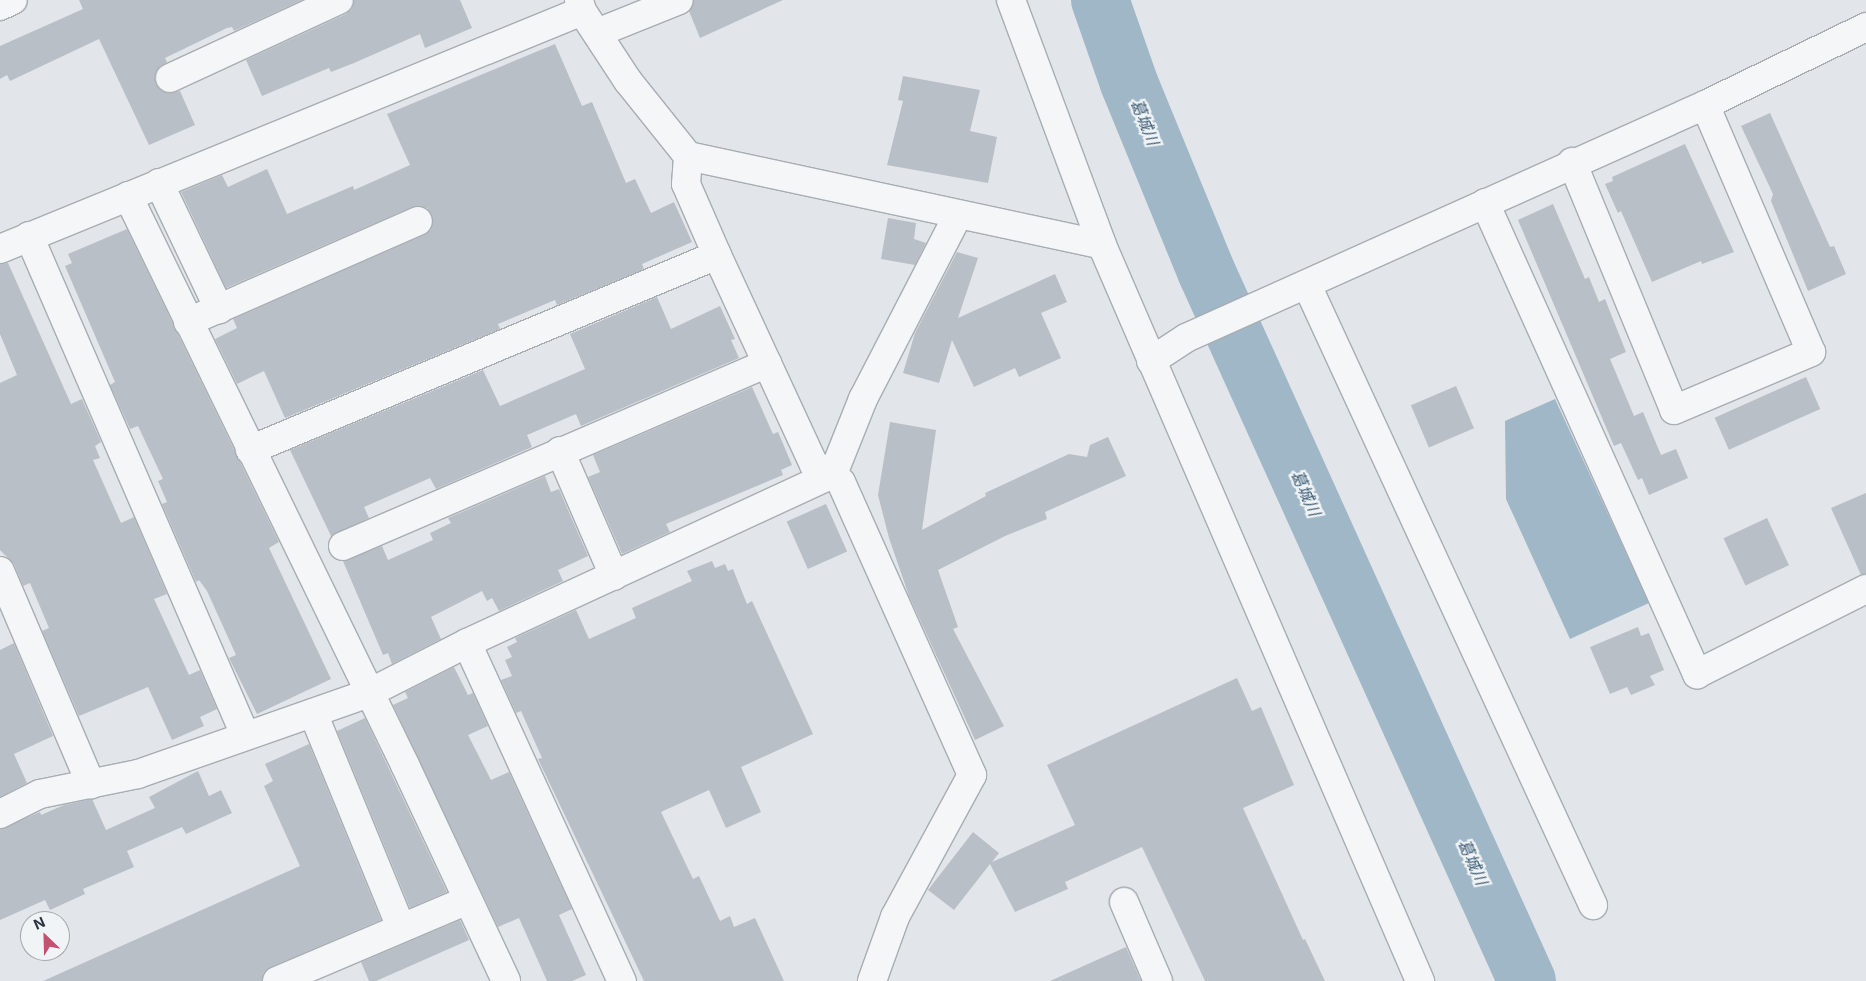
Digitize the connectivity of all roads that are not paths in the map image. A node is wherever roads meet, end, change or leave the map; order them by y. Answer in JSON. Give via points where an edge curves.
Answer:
{"nodes":[{"id":1,"x":13,"y":0,"type":"edge"},
{"id":2,"x":339,"y":0,"type":"edge"},
{"id":3,"x":679,"y":0,"type":"edge"},
{"id":4,"x":1011,"y":0,"type":"edge"},
{"id":5,"x":0,"y":6,"type":"edge"},
{"id":6,"x":586,"y":15,"type":"edge"},
{"id":7,"x":1866,"y":27,"type":"edge"},
{"id":8,"x":170,"y":78,"type":"dead end"},
{"id":9,"x":1704,"y":105,"type":"junction"},
{"id":10,"x":688,"y":156,"type":"junction"},
{"id":11,"x":1572,"y":162,"type":"junction"},
{"id":12,"x":159,"y":183,"type":"junction"},
{"id":13,"x":128,"y":196,"type":"junction"},
{"id":14,"x":1485,"y":203,"type":"junction"},
{"id":15,"x":958,"y":215,"type":"junction"},
{"id":16,"x":418,"y":221,"type":"dead end"},
{"id":17,"x":29,"y":236,"type":"junction"},
{"id":18,"x":1102,"y":245,"type":"junction"},
{"id":19,"x":0,"y":249,"type":"edge"},
{"id":20,"x":717,"y":255,"type":"junction"},
{"id":21,"x":1300,"y":288,"type":"junction"},
{"id":22,"x":219,"y":309,"type":"junction"},
{"id":23,"x":188,"y":322,"type":"junction"},
{"id":24,"x":1151,"y":361,"type":"junction"},
{"id":25,"x":766,"y":363,"type":"junction"},
{"id":26,"x":250,"y":450,"type":"junction"},
{"id":27,"x":560,"y":451,"type":"junction"},
{"id":28,"x":833,"y":474,"type":"junction"},
{"id":29,"x":343,"y":546,"type":"dead end"},
{"id":30,"x":0,"y":571,"type":"edge"},
{"id":31,"x":614,"y":576,"type":"junction"},
{"id":32,"x":1866,"y":589,"type":"edge"},
{"id":33,"x":467,"y":643,"type":"junction"},
{"id":34,"x":369,"y":693,"type":"junction"},
{"id":35,"x":313,"y":713,"type":"junction"},
{"id":36,"x":245,"y":735,"type":"junction"},
{"id":37,"x":91,"y":784,"type":"junction"},
{"id":38,"x":0,"y":814,"type":"edge"},
{"id":39,"x":468,"y":900,"type":"junction"},
{"id":40,"x":1124,"y":902,"type":"dead end"},
{"id":41,"x":1593,"y":905,"type":"dead end"},
{"id":42,"x":401,"y":928,"type":"junction"},
{"id":43,"x":277,"y":981,"type":"edge"},
{"id":44,"x":506,"y":981,"type":"edge"},
{"id":45,"x":622,"y":981,"type":"edge"},
{"id":46,"x":872,"y":981,"type":"edge"},
{"id":47,"x":1158,"y":981,"type":"edge"},
{"id":48,"x":1420,"y":981,"type":"edge"}],
"edges":[{"from":1,"to":5,"type":"street"},
{"from":2,"to":8,"type":"street"},
{"from":3,"to":6,"type":"street"},
{"from":4,"to":18,"type":"street"},
{"from":6,"to":10,"type":"street","via":[[653,116]]},
{"from":6,"to":12,"type":"street"},
{"from":7,"to":9,"type":"street"},
{"from":9,"to":11,"type":"street"},
{"from":9,"to":11,"type":"street","via":[[1812,352],[1674,410]]},
{"from":10,"to":15,"type":"street"},
{"from":10,"to":20,"type":"street","via":[[686,184]]},
{"from":11,"to":14,"type":"street"},
{"from":12,"to":13,"type":"street"},
{"from":12,"to":22,"type":"street"},
{"from":13,"to":17,"type":"street"},
{"from":13,"to":23,"type":"street"},
{"from":14,"to":21,"type":"street"},
{"from":14,"to":32,"type":"street","via":[[1697,674]]},
{"from":15,"to":18,"type":"street"},
{"from":15,"to":28,"type":"street","via":[[863,399]]},
{"from":16,"to":22,"type":"street"},
{"from":17,"to":19,"type":"street"},
{"from":17,"to":36,"type":"street"},
{"from":18,"to":24,"type":"street"},
{"from":20,"to":25,"type":"street"},
{"from":20,"to":26,"type":"street"},
{"from":21,"to":24,"type":"street","via":[[1186,338]]},
{"from":21,"to":41,"type":"street"},
{"from":22,"to":23,"type":"street"},
{"from":23,"to":26,"type":"street"},
{"from":24,"to":48,"type":"street"},
{"from":25,"to":27,"type":"street"},
{"from":25,"to":28,"type":"street","via":[[814,465]]},
{"from":26,"to":34,"type":"street"},
{"from":27,"to":29,"type":"street"},
{"from":27,"to":31,"type":"street"},
{"from":28,"to":31,"type":"street"},
{"from":28,"to":46,"type":"street","via":[[841,482],[972,775],[894,917]]},
{"from":30,"to":37,"type":"street"},
{"from":31,"to":33,"type":"street"},
{"from":33,"to":34,"type":"street"},
{"from":33,"to":45,"type":"street"},
{"from":34,"to":35,"type":"street"},
{"from":34,"to":39,"type":"street"},
{"from":35,"to":36,"type":"street"},
{"from":35,"to":42,"type":"street"},
{"from":36,"to":37,"type":"street","via":[[138,774]]},
{"from":37,"to":38,"type":"street","via":[[40,794]]},
{"from":39,"to":42,"type":"street"},
{"from":39,"to":44,"type":"street"},
{"from":40,"to":47,"type":"street"},
{"from":42,"to":43,"type":"street"}]}
